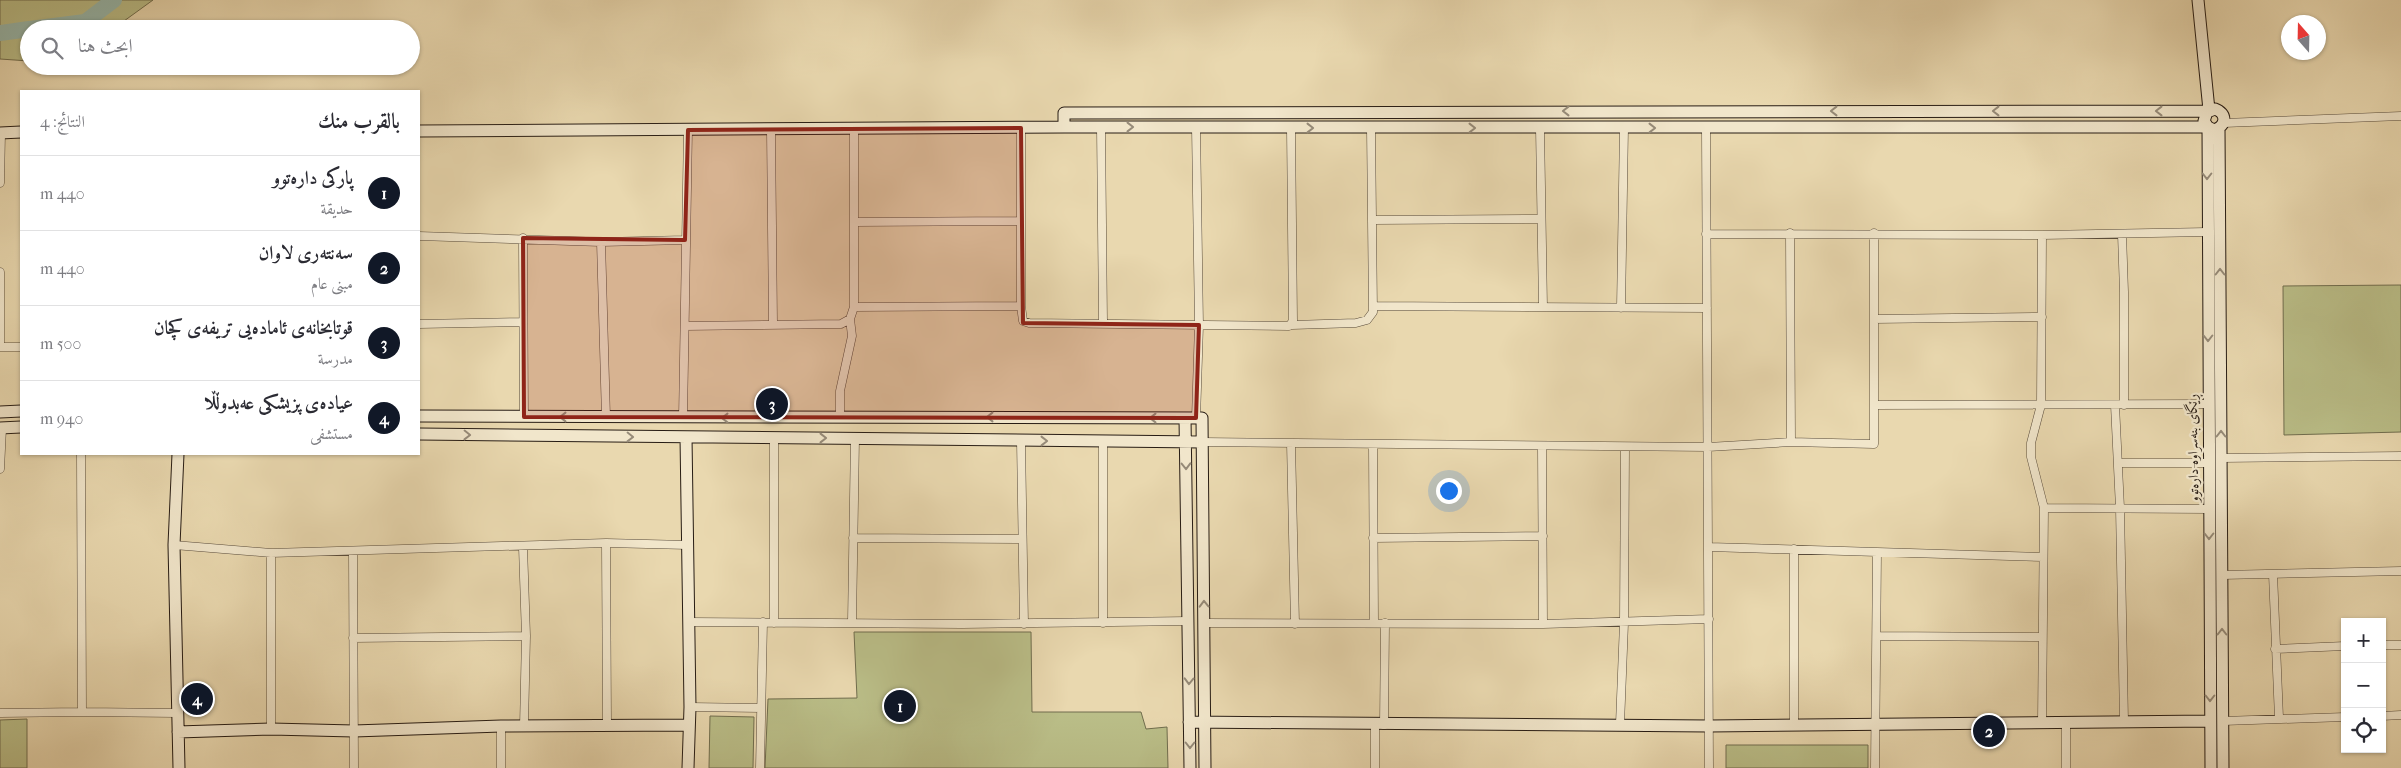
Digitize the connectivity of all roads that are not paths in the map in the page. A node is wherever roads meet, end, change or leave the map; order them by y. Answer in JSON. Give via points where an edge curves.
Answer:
{"nodes":[{"id":1,"x":2198,"y":0,"type":"edge"},
{"id":2,"x":1588,"y":111,"type":"junction"},
{"id":3,"x":2208,"y":111,"type":"junction"},
{"id":4,"x":2401,"y":116,"type":"edge"},
{"id":5,"x":2217,"y":126,"type":"junction"},
{"id":6,"x":1064,"y":127,"type":"junction"},
{"id":7,"x":1101,"y":127,"type":"junction"},
{"id":8,"x":1021,"y":128,"type":"junction"},
{"id":9,"x":1196,"y":128,"type":"junction"},
{"id":10,"x":1291,"y":128,"type":"junction"},
{"id":11,"x":1371,"y":128,"type":"junction"},
{"id":12,"x":1540,"y":128,"type":"junction"},
{"id":13,"x":1587,"y":128,"type":"junction"},
{"id":14,"x":1624,"y":128,"type":"junction"},
{"id":15,"x":1706,"y":128,"type":"junction"},
{"id":16,"x":854,"y":129,"type":"junction"},
{"id":17,"x":688,"y":130,"type":"junction"},
{"id":18,"x":771,"y":130,"type":"junction"},
{"id":19,"x":420,"y":131,"type":"edge"},
{"id":20,"x":20,"y":132,"type":"edge"},
{"id":21,"x":0,"y":133,"type":"edge"},
{"id":22,"x":0,"y":183,"type":"edge"},
{"id":23,"x":1541,"y":219,"type":"junction"},
{"id":24,"x":1373,"y":220,"type":"junction"},
{"id":25,"x":1020,"y":221,"type":"junction"},
{"id":26,"x":854,"y":222,"type":"junction"},
{"id":27,"x":2207,"y":232,"type":"junction"},
{"id":28,"x":1790,"y":233,"type":"junction"},
{"id":29,"x":1874,"y":233,"type":"junction"},
{"id":30,"x":1706,"y":234,"type":"junction"},
{"id":31,"x":2042,"y":234,"type":"junction"},
{"id":32,"x":2122,"y":234,"type":"junction"},
{"id":33,"x":420,"y":236,"type":"edge"},
{"id":34,"x":523,"y":238,"type":"junction"},
{"id":35,"x":685,"y":240,"type":"junction"},
{"id":36,"x":602,"y":242,"type":"junction"},
{"id":37,"x":0,"y":272,"type":"edge"},
{"id":38,"x":0,"y":303,"type":"edge"},
{"id":39,"x":1021,"y":306,"type":"junction"},
{"id":40,"x":1375,"y":306,"type":"junction"},
{"id":41,"x":854,"y":307,"type":"junction"},
{"id":42,"x":1543,"y":307,"type":"junction"},
{"id":43,"x":1621,"y":308,"type":"junction"},
{"id":44,"x":1707,"y":308,"type":"junction"},
{"id":45,"x":2042,"y":318,"type":"junction"},
{"id":46,"x":850,"y":319,"type":"junction"},
{"id":47,"x":1874,"y":319,"type":"junction"},
{"id":48,"x":524,"y":322,"type":"junction"},
{"id":49,"x":1103,"y":323,"type":"junction"},
{"id":50,"x":420,"y":324,"type":"edge"},
{"id":51,"x":773,"y":324,"type":"junction"},
{"id":52,"x":1199,"y":325,"type":"junction"},
{"id":53,"x":1292,"y":325,"type":"junction"},
{"id":54,"x":685,"y":326,"type":"junction"},
{"id":55,"x":0,"y":347,"type":"edge"},
{"id":56,"x":20,"y":347,"type":"edge"},
{"id":57,"x":2208,"y":404,"type":"junction"},
{"id":58,"x":1874,"y":405,"type":"junction"},
{"id":59,"x":2041,"y":405,"type":"junction"},
{"id":60,"x":2114,"y":405,"type":"junction"},
{"id":61,"x":2124,"y":405,"type":"junction"},
{"id":62,"x":0,"y":412,"type":"edge"},
{"id":63,"x":20,"y":412,"type":"edge"},
{"id":64,"x":420,"y":416,"type":"edge"},
{"id":65,"x":524,"y":417,"type":"junction"},
{"id":66,"x":606,"y":417,"type":"junction"},
{"id":67,"x":840,"y":417,"type":"junction"},
{"id":68,"x":855,"y":417,"type":"junction"},
{"id":69,"x":683,"y":418,"type":"junction"},
{"id":70,"x":1194,"y":418,"type":"junction"},
{"id":71,"x":20,"y":427,"type":"edge"},
{"id":72,"x":1,"y":428,"type":"edge"},
{"id":73,"x":420,"y":434,"type":"edge"},
{"id":74,"x":686,"y":437,"type":"junction"},
{"id":75,"x":774,"y":438,"type":"junction"},
{"id":76,"x":855,"y":438,"type":"junction"},
{"id":77,"x":1103,"y":440,"type":"junction"},
{"id":78,"x":1021,"y":441,"type":"junction"},
{"id":79,"x":1186,"y":442,"type":"junction"},
{"id":80,"x":1202,"y":442,"type":"junction"},
{"id":81,"x":1791,"y":442,"type":"junction"},
{"id":82,"x":1291,"y":443,"type":"junction"},
{"id":83,"x":1373,"y":445,"type":"junction"},
{"id":84,"x":1542,"y":447,"type":"junction"},
{"id":85,"x":1625,"y":447,"type":"junction"},
{"id":86,"x":1708,"y":447,"type":"junction"},
{"id":87,"x":81,"y":455,"type":"edge"},
{"id":88,"x":178,"y":455,"type":"edge"},
{"id":89,"x":2401,"y":456,"type":"edge"},
{"id":90,"x":2221,"y":458,"type":"junction"},
{"id":91,"x":2118,"y":463,"type":"junction"},
{"id":92,"x":2208,"y":463,"type":"junction"},
{"id":93,"x":0,"y":469,"type":"edge"},
{"id":94,"x":2208,"y":478,"type":"junction"},
{"id":95,"x":2221,"y":478,"type":"junction"},
{"id":96,"x":2044,"y":508,"type":"junction"},
{"id":97,"x":2120,"y":508,"type":"junction"},
{"id":98,"x":2209,"y":509,"type":"junction"},
{"id":99,"x":1543,"y":536,"type":"junction"},
{"id":100,"x":852,"y":538,"type":"junction"},
{"id":101,"x":1022,"y":538,"type":"junction"},
{"id":102,"x":1373,"y":538,"type":"junction"},
{"id":103,"x":606,"y":543,"type":"junction"},
{"id":104,"x":688,"y":545,"type":"junction"},
{"id":105,"x":174,"y":546,"type":"junction"},
{"id":106,"x":523,"y":546,"type":"junction"},
{"id":107,"x":1709,"y":546,"type":"junction"},
{"id":108,"x":1794,"y":549,"type":"junction"},
{"id":109,"x":353,"y":552,"type":"junction"},
{"id":110,"x":1877,"y":552,"type":"junction"},
{"id":111,"x":271,"y":553,"type":"junction"},
{"id":112,"x":2043,"y":557,"type":"junction"},
{"id":113,"x":2401,"y":572,"type":"edge"},
{"id":114,"x":2273,"y":574,"type":"junction"},
{"id":115,"x":2222,"y":575,"type":"junction"},
{"id":116,"x":1708,"y":619,"type":"junction"},
{"id":117,"x":689,"y":622,"type":"junction"},
{"id":118,"x":763,"y":622,"type":"junction"},
{"id":119,"x":852,"y":622,"type":"junction"},
{"id":120,"x":1189,"y":622,"type":"junction"},
{"id":121,"x":774,"y":623,"type":"junction"},
{"id":122,"x":1103,"y":623,"type":"junction"},
{"id":123,"x":1204,"y":623,"type":"junction"},
{"id":124,"x":1374,"y":623,"type":"junction"},
{"id":125,"x":1385,"y":623,"type":"junction"},
{"id":126,"x":1624,"y":623,"type":"junction"},
{"id":127,"x":1024,"y":624,"type":"junction"},
{"id":128,"x":1295,"y":624,"type":"junction"},
{"id":129,"x":1543,"y":624,"type":"junction"},
{"id":130,"x":526,"y":636,"type":"junction"},
{"id":131,"x":1877,"y":636,"type":"junction"},
{"id":132,"x":2042,"y":637,"type":"junction"},
{"id":133,"x":353,"y":638,"type":"junction"},
{"id":134,"x":2386,"y":645,"type":"edge"},
{"id":135,"x":2401,"y":645,"type":"edge"},
{"id":136,"x":2341,"y":646,"type":"edge"},
{"id":137,"x":2275,"y":649,"type":"junction"},
{"id":138,"x":1190,"y":662,"type":"junction"},
{"id":139,"x":1203,"y":662,"type":"junction"},
{"id":140,"x":690,"y":708,"type":"junction"},
{"id":141,"x":761,"y":708,"type":"junction"},
{"id":142,"x":82,"y":712,"type":"junction"},
{"id":143,"x":0,"y":713,"type":"edge"},
{"id":144,"x":177,"y":713,"type":"junction"},
{"id":145,"x":2401,"y":715,"type":"edge"},
{"id":146,"x":2386,"y":716,"type":"edge"},
{"id":147,"x":2341,"y":717,"type":"edge"},
{"id":148,"x":2279,"y":718,"type":"junction"},
{"id":149,"x":2124,"y":721,"type":"junction"},
{"id":150,"x":2210,"y":721,"type":"junction"},
{"id":151,"x":2223,"y":721,"type":"junction"},
{"id":152,"x":1190,"y":722,"type":"junction"},
{"id":153,"x":1204,"y":722,"type":"junction"},
{"id":154,"x":2066,"y":722,"type":"junction"},
{"id":155,"x":2042,"y":723,"type":"junction"},
{"id":156,"x":1620,"y":724,"type":"junction"},
{"id":157,"x":1875,"y":724,"type":"junction"},
{"id":158,"x":607,"y":725,"type":"junction"},
{"id":159,"x":689,"y":725,"type":"junction"},
{"id":160,"x":1380,"y":725,"type":"junction"},
{"id":161,"x":1794,"y":725,"type":"junction"},
{"id":162,"x":500,"y":726,"type":"junction"},
{"id":163,"x":524,"y":726,"type":"junction"},
{"id":164,"x":1709,"y":726,"type":"junction"},
{"id":165,"x":271,"y":729,"type":"junction"},
{"id":166,"x":354,"y":731,"type":"junction"},
{"id":167,"x":178,"y":732,"type":"junction"},
{"id":168,"x":179,"y":768,"type":"edge"},
{"id":169,"x":354,"y":768,"type":"edge"},
{"id":170,"x":500,"y":768,"type":"edge"},
{"id":171,"x":688,"y":768,"type":"edge"},
{"id":172,"x":760,"y":768,"type":"edge"},
{"id":173,"x":1190,"y":768,"type":"edge"},
{"id":174,"x":1205,"y":768,"type":"edge"},
{"id":175,"x":1375,"y":768,"type":"edge"},
{"id":176,"x":1709,"y":768,"type":"edge"},
{"id":177,"x":1876,"y":768,"type":"edge"},
{"id":178,"x":2066,"y":768,"type":"edge"},
{"id":179,"x":2211,"y":768,"type":"edge"},
{"id":180,"x":2224,"y":768,"type":"edge"}],
"edges":[{"from":1,"to":3,"type":"street"},
{"from":3,"to":2,"type":"street","one_way":true},
{"from":2,"to":6,"type":"street","one_way":true,"via":[[1064,113]]},
{"from":2,"to":13,"type":"street"},
{"from":3,"to":5,"type":"street","via":[[2204,121]]},
{"from":3,"to":5,"type":"street","via":[[2221,111],[2224,117]]},
{"from":4,"to":5,"type":"street"},
{"from":5,"to":15,"type":"street"},
{"from":5,"to":27,"type":"street","name":"ڕێگای بنەسراوە-دارەتوو","one_way":true},
{"from":90,"to":5,"type":"street","name":"ڕێگای بنەسراوە-دارەتوو","one_way":true},
{"from":6,"to":7,"type":"street"},
{"from":6,"to":8,"type":"street"},
{"from":7,"to":9,"type":"street","one_way":true},
{"from":7,"to":49,"type":"street"},
{"from":8,"to":16,"type":"street"},
{"from":8,"to":25,"type":"street"},
{"from":9,"to":10,"type":"street"},
{"from":9,"to":52,"type":"street"},
{"from":10,"to":11,"type":"street","one_way":true},
{"from":10,"to":53,"type":"street"},
{"from":11,"to":12,"type":"street","one_way":true},
{"from":11,"to":24,"type":"street"},
{"from":12,"to":13,"type":"street"},
{"from":12,"to":23,"type":"street"},
{"from":13,"to":14,"type":"street"},
{"from":14,"to":15,"type":"street","one_way":true},
{"from":14,"to":43,"type":"street"},
{"from":15,"to":30,"type":"street"},
{"from":16,"to":18,"type":"street"},
{"from":16,"to":26,"type":"street"},
{"from":17,"to":18,"type":"street"},
{"from":17,"to":19,"type":"street"},
{"from":17,"to":35,"type":"street"},
{"from":18,"to":51,"type":"street"},
{"from":20,"to":21,"type":"street"},
{"from":21,"to":22,"type":"street"},
{"from":23,"to":24,"type":"street"},
{"from":23,"to":42,"type":"street"},
{"from":24,"to":40,"type":"street"},
{"from":25,"to":26,"type":"street"},
{"from":25,"to":39,"type":"street"},
{"from":26,"to":41,"type":"street"},
{"from":27,"to":32,"type":"street"},
{"from":27,"to":57,"type":"street","name":"ڕێگای بنەسراوە-دارەتوو","one_way":true},
{"from":28,"to":29,"type":"street"},
{"from":28,"to":30,"type":"street"},
{"from":28,"to":81,"type":"street"},
{"from":29,"to":31,"type":"street"},
{"from":29,"to":47,"type":"street"},
{"from":30,"to":44,"type":"street"},
{"from":31,"to":32,"type":"street"},
{"from":31,"to":45,"type":"street"},
{"from":32,"to":61,"type":"street"},
{"from":33,"to":34,"type":"street"},
{"from":34,"to":36,"type":"street"},
{"from":34,"to":48,"type":"street"},
{"from":35,"to":36,"type":"street"},
{"from":35,"to":54,"type":"street"},
{"from":36,"to":66,"type":"street"},
{"from":37,"to":38,"type":"street"},
{"from":38,"to":55,"type":"street"},
{"from":39,"to":41,"type":"street"},
{"from":39,"to":49,"type":"street","via":[[1023,321],[1029,323]]},
{"from":40,"to":42,"type":"street"},
{"from":40,"to":53,"type":"street","via":[[1362,322]]},
{"from":41,"to":46,"type":"street"},
{"from":42,"to":43,"type":"street"},
{"from":43,"to":44,"type":"street"},
{"from":44,"to":86,"type":"street"},
{"from":45,"to":47,"type":"street"},
{"from":45,"to":59,"type":"street"},
{"from":46,"to":51,"type":"street","via":[[841,324]]},
{"from":46,"to":67,"type":"street","via":[[852,336],[840,391]]},
{"from":47,"to":58,"type":"street"},
{"from":48,"to":50,"type":"street"},
{"from":48,"to":65,"type":"street"},
{"from":49,"to":52,"type":"street"},
{"from":51,"to":54,"type":"street"},
{"from":52,"to":53,"type":"street"},
{"from":52,"to":70,"type":"street"},
{"from":54,"to":69,"type":"street"},
{"from":55,"to":56,"type":"street"},
{"from":57,"to":61,"type":"street"},
{"from":57,"to":92,"type":"street","name":"ڕێگای بنەسراوە-دارەتوو"},
{"from":58,"to":59,"type":"street"},
{"from":58,"to":81,"type":"street","via":[[1874,444]]},
{"from":59,"to":60,"type":"street"},
{"from":59,"to":96,"type":"street","via":[[2031,458]]},
{"from":60,"to":61,"type":"street"},
{"from":60,"to":91,"type":"street"},
{"from":62,"to":63,"type":"street"},
{"from":64,"to":65,"type":"street"},
{"from":66,"to":65,"type":"street","one_way":true},
{"from":66,"to":69,"type":"street"},
{"from":67,"to":68,"type":"street"},
{"from":67,"to":69,"type":"street","one_way":true},
{"from":70,"to":68,"type":"street","one_way":true},
{"from":68,"to":76,"type":"street"},
{"from":70,"to":79,"type":"street"},
{"from":70,"to":80,"type":"street"},
{"from":71,"to":72,"type":"street"},
{"from":72,"to":93,"type":"street"},
{"from":73,"to":74,"type":"street","one_way":true},
{"from":74,"to":75,"type":"street"},
{"from":74,"to":104,"type":"street"},
{"from":75,"to":76,"type":"street","one_way":true},
{"from":75,"to":121,"type":"street"},
{"from":76,"to":78,"type":"street"},
{"from":76,"to":100,"type":"street"},
{"from":78,"to":77,"type":"street","one_way":true},
{"from":77,"to":79,"type":"street"},
{"from":77,"to":122,"type":"street"},
{"from":78,"to":101,"type":"street"},
{"from":79,"to":80,"type":"street"},
{"from":79,"to":120,"type":"street","one_way":true},
{"from":80,"to":82,"type":"street"},
{"from":123,"to":80,"type":"street","one_way":true},
{"from":81,"to":86,"type":"street"},
{"from":82,"to":83,"type":"street"},
{"from":82,"to":128,"type":"street"},
{"from":83,"to":84,"type":"street"},
{"from":83,"to":102,"type":"street"},
{"from":84,"to":85,"type":"street"},
{"from":84,"to":99,"type":"street"},
{"from":85,"to":86,"type":"street"},
{"from":85,"to":126,"type":"street"},
{"from":86,"to":107,"type":"street"},
{"from":87,"to":142,"type":"street"},
{"from":88,"to":105,"type":"street"},
{"from":89,"to":90,"type":"street"},
{"from":90,"to":95,"type":"street","name":"ڕێگای بنەسراوە-دارەتوو"},
{"from":91,"to":92,"type":"street"},
{"from":91,"to":97,"type":"street"},
{"from":92,"to":94,"type":"street","name":"ڕێگای بنەسراوە-دارەتوو"},
{"from":94,"to":95,"type":"street"},
{"from":94,"to":98,"type":"street","name":"ڕێگای بنەسراوە-دارەتوو"},
{"from":95,"to":115,"type":"street","name":"ڕێگای بنەسراوە-دارەتوو"},
{"from":96,"to":97,"type":"street"},
{"from":96,"to":112,"type":"street"},
{"from":97,"to":98,"type":"street"},
{"from":97,"to":149,"type":"street"},
{"from":98,"to":150,"type":"street","name":"ڕێگای بنەسراوە-دارەتوو","one_way":true},
{"from":99,"to":102,"type":"street"},
{"from":99,"to":129,"type":"street"},
{"from":100,"to":101,"type":"street"},
{"from":100,"to":119,"type":"street"},
{"from":101,"to":127,"type":"street"},
{"from":102,"to":124,"type":"street"},
{"from":103,"to":104,"type":"street"},
{"from":103,"to":106,"type":"street"},
{"from":103,"to":158,"type":"street"},
{"from":104,"to":117,"type":"street"},
{"from":105,"to":111,"type":"street"},
{"from":105,"to":144,"type":"street"},
{"from":106,"to":109,"type":"street"},
{"from":106,"to":130,"type":"street"},
{"from":107,"to":108,"type":"street"},
{"from":107,"to":116,"type":"street"},
{"from":108,"to":110,"type":"street"},
{"from":108,"to":161,"type":"street"},
{"from":109,"to":111,"type":"street"},
{"from":109,"to":133,"type":"street"},
{"from":110,"to":112,"type":"street"},
{"from":110,"to":131,"type":"street"},
{"from":111,"to":165,"type":"street"},
{"from":112,"to":132,"type":"street"},
{"from":113,"to":114,"type":"street"},
{"from":114,"to":115,"type":"street"},
{"from":114,"to":137,"type":"street"},
{"from":151,"to":115,"type":"street","name":"ڕێگای بنەسراوە-دارەتوو","one_way":true},
{"from":116,"to":126,"type":"street"},
{"from":116,"to":164,"type":"street"},
{"from":117,"to":118,"type":"street"},
{"from":117,"to":140,"type":"street"},
{"from":118,"to":121,"type":"street"},
{"from":118,"to":141,"type":"street"},
{"from":119,"to":121,"type":"street"},
{"from":119,"to":127,"type":"street"},
{"from":120,"to":122,"type":"street"},
{"from":120,"to":138,"type":"street"},
{"from":122,"to":127,"type":"street"},
{"from":123,"to":128,"type":"street"},
{"from":123,"to":139,"type":"street"},
{"from":124,"to":125,"type":"street"},
{"from":124,"to":128,"type":"street"},
{"from":125,"to":129,"type":"street"},
{"from":125,"to":160,"type":"street"},
{"from":126,"to":129,"type":"street"},
{"from":126,"to":156,"type":"street"},
{"from":130,"to":133,"type":"street"},
{"from":130,"to":163,"type":"street"},
{"from":131,"to":132,"type":"street"},
{"from":131,"to":157,"type":"street"},
{"from":132,"to":155,"type":"street"},
{"from":133,"to":166,"type":"street"},
{"from":134,"to":135,"type":"street"},
{"from":136,"to":137,"type":"street"},
{"from":137,"to":148,"type":"street"},
{"from":138,"to":139,"type":"street"},
{"from":138,"to":152,"type":"street","one_way":true},
{"from":139,"to":153,"type":"street"},
{"from":140,"to":141,"type":"street"},
{"from":140,"to":159,"type":"street"},
{"from":141,"to":172,"type":"street"},
{"from":142,"to":143,"type":"street"},
{"from":142,"to":144,"type":"street"},
{"from":144,"to":167,"type":"street"},
{"from":145,"to":146,"type":"street"},
{"from":147,"to":148,"type":"street"},
{"from":148,"to":151,"type":"street"},
{"from":149,"to":150,"type":"street"},
{"from":149,"to":154,"type":"street"},
{"from":150,"to":179,"type":"street","name":"ڕێگای بنەسراوە-دارەتوو"},
{"from":151,"to":180,"type":"street","name":"ڕێگای بنەسراوە-دارەتوو"},
{"from":152,"to":153,"type":"street"},
{"from":152,"to":173,"type":"street","one_way":true},
{"from":153,"to":160,"type":"street"},
{"from":153,"to":174,"type":"street"},
{"from":154,"to":155,"type":"street"},
{"from":154,"to":178,"type":"street"},
{"from":155,"to":157,"type":"street"},
{"from":156,"to":160,"type":"street"},
{"from":156,"to":164,"type":"street"},
{"from":157,"to":161,"type":"street"},
{"from":157,"to":177,"type":"street"},
{"from":158,"to":159,"type":"street"},
{"from":158,"to":163,"type":"street"},
{"from":159,"to":171,"type":"street"},
{"from":160,"to":175,"type":"street"},
{"from":161,"to":164,"type":"street"},
{"from":162,"to":163,"type":"street"},
{"from":162,"to":166,"type":"street"},
{"from":162,"to":170,"type":"street"},
{"from":164,"to":176,"type":"street"},
{"from":165,"to":166,"type":"street"},
{"from":165,"to":167,"type":"street"},
{"from":166,"to":169,"type":"street"},
{"from":167,"to":168,"type":"street"}]}
